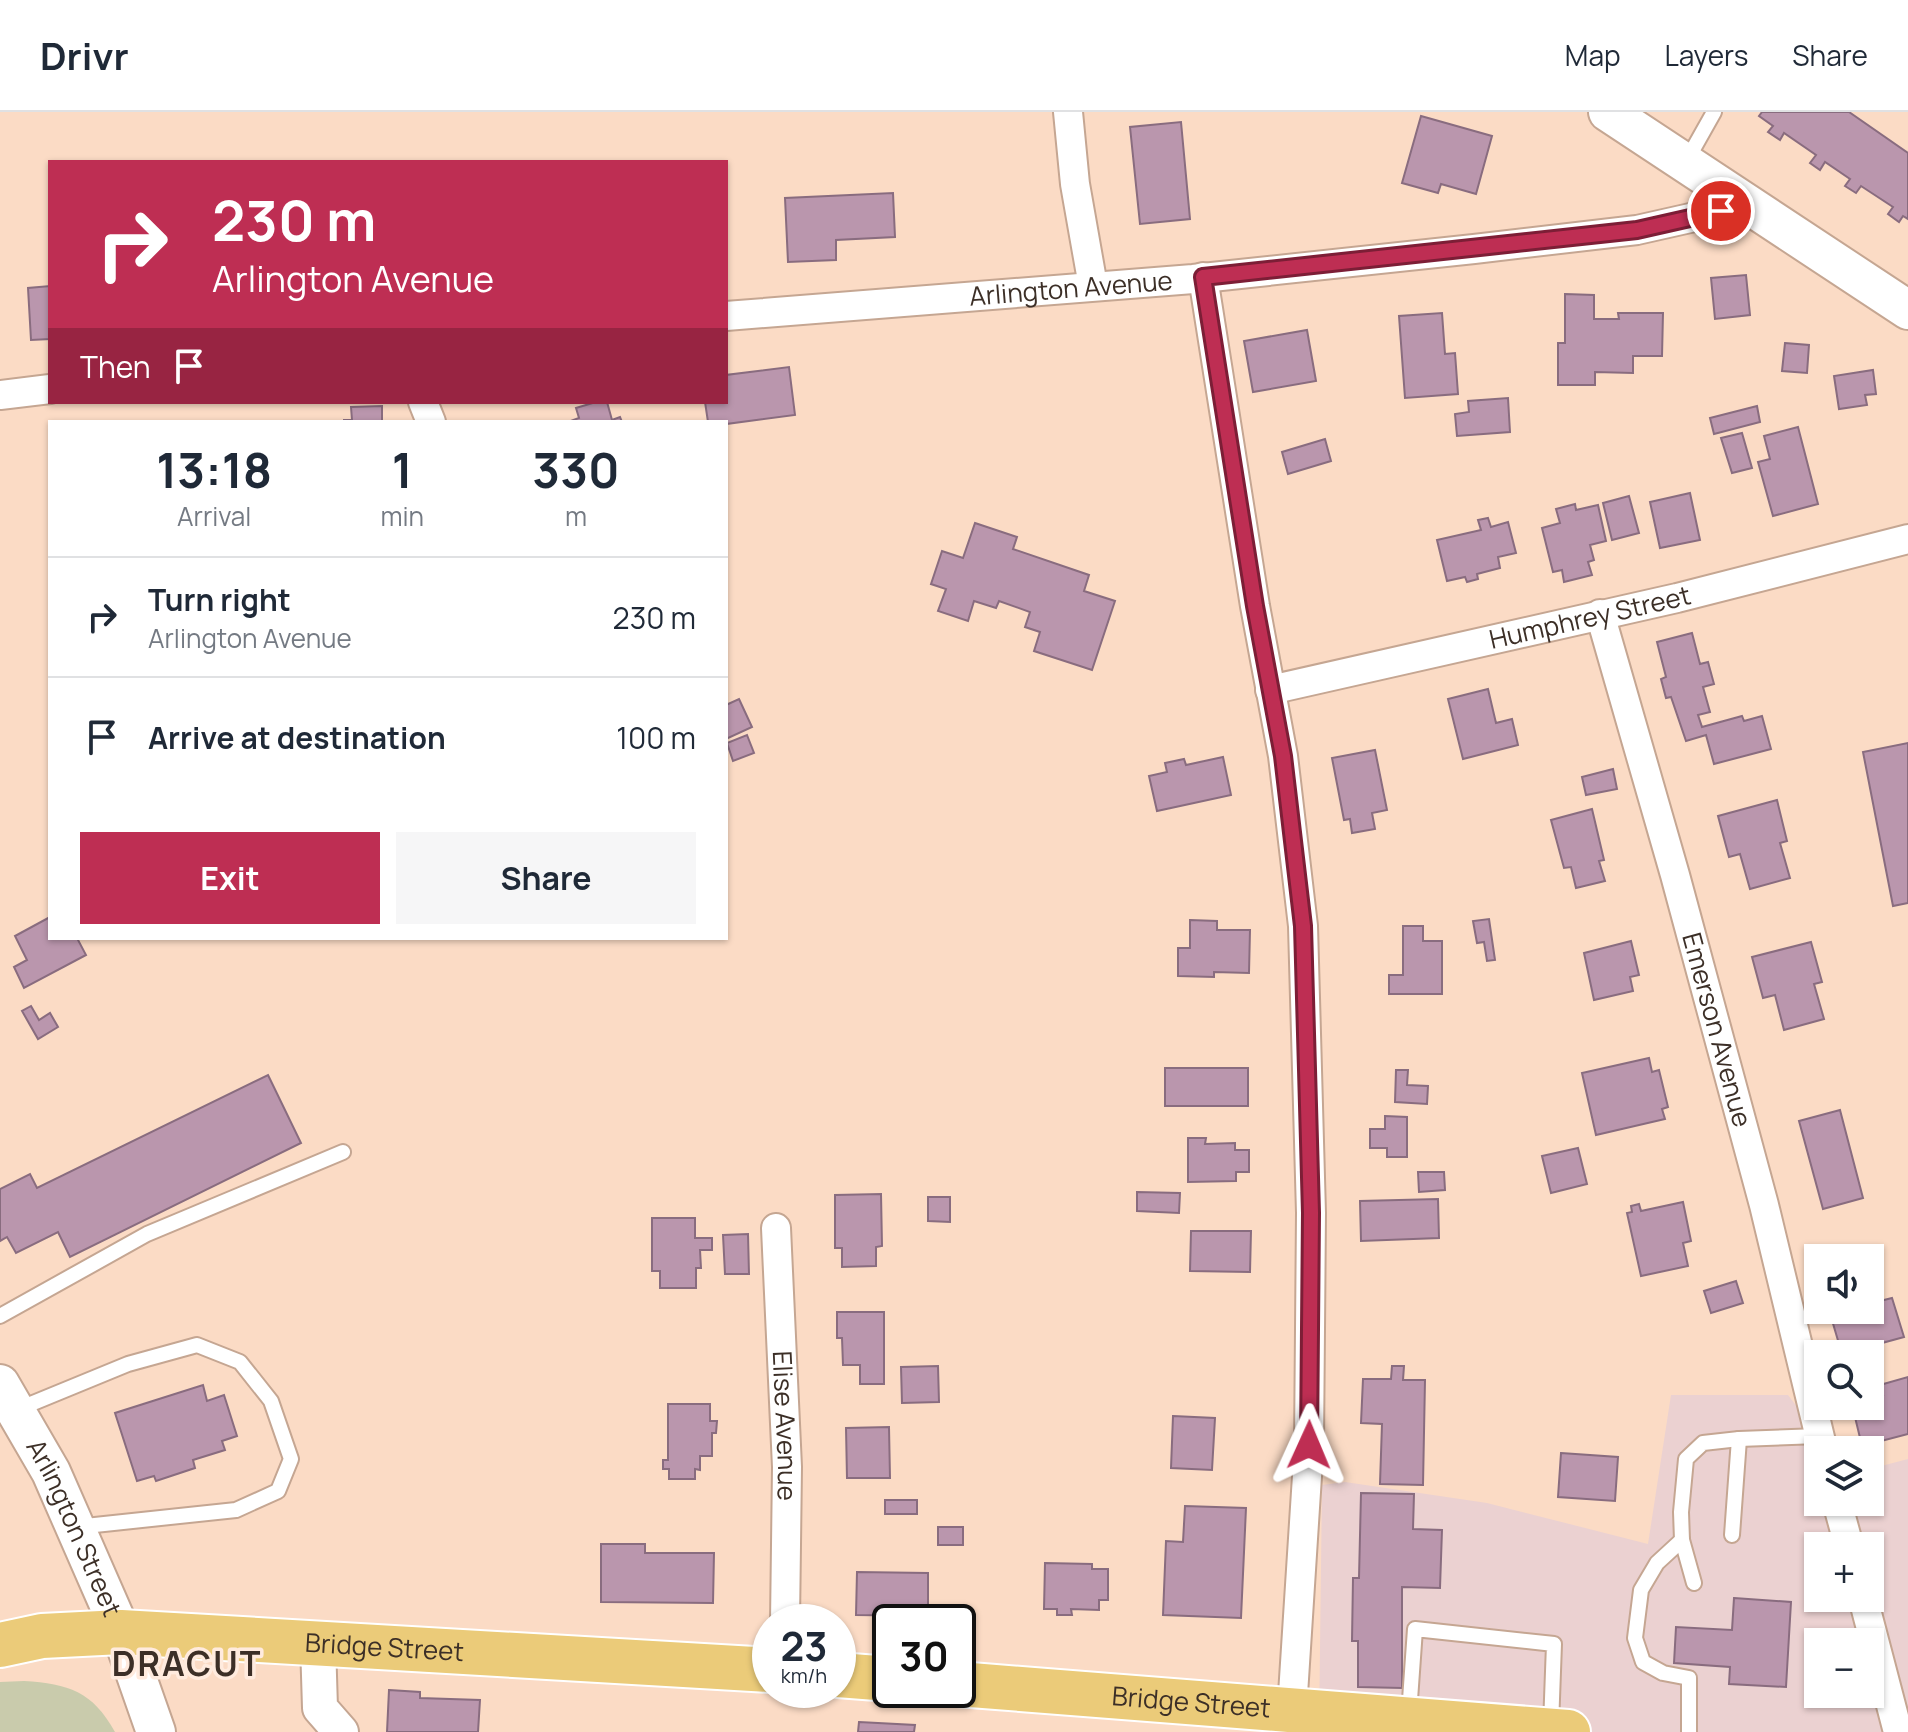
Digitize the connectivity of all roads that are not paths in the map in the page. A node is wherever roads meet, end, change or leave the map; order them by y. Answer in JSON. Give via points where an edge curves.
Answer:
{"nodes":[{"id":1,"x":1068,"y":112,"type":"edge"},
{"id":2,"x":1608,"y":112,"type":"edge"},
{"id":3,"x":1714,"y":112,"type":"edge"},
{"id":4,"x":1685,"y":163,"type":"junction"},
{"id":5,"x":1748,"y":205,"type":"junction"},
{"id":6,"x":1203,"y":277,"type":"junction"},
{"id":7,"x":1093,"y":286,"type":"junction"},
{"id":8,"x":1908,"y":310,"type":"edge"},
{"id":9,"x":728,"y":316,"type":"edge"},
{"id":10,"x":48,"y":389,"type":"edge"},
{"id":11,"x":0,"y":395,"type":"edge"},
{"id":12,"x":1908,"y":539,"type":"edge"},
{"id":13,"x":1600,"y":614,"type":"junction"},
{"id":14,"x":1270,"y":690,"type":"junction"},
{"id":15,"x":343,"y":1152,"type":"dead end"},
{"id":16,"x":776,"y":1228,"type":"dead end"},
{"id":17,"x":0,"y":1316,"type":"edge"},
{"id":18,"x":8,"y":1397,"type":"edge"},
{"id":19,"x":1819,"y":1436,"type":"edge"},
{"id":20,"x":1739,"y":1439,"type":"junction"},
{"id":21,"x":1804,"y":1442,"type":"edge"},
{"id":22,"x":76,"y":1528,"type":"junction"},
{"id":23,"x":1732,"y":1535,"type":"dead end"},
{"id":24,"x":1682,"y":1540,"type":"junction"},
{"id":25,"x":1694,"y":1583,"type":"dead end"},
{"id":26,"x":785,"y":1604,"type":"edge"},
{"id":27,"x":1867,"y":1612,"type":"edge"},
{"id":28,"x":121,"y":1632,"type":"junction"},
{"id":29,"x":318,"y":1643,"type":"junction"},
{"id":30,"x":0,"y":1645,"type":"edge"},
{"id":31,"x":752,"y":1669,"type":"edge"},
{"id":32,"x":976,"y":1686,"type":"edge"},
{"id":33,"x":1292,"y":1710,"type":"junction"},
{"id":34,"x":1244,"y":1719,"type":"edge"},
{"id":35,"x":1408,"y":1719,"type":"junction"},
{"id":36,"x":1560,"y":1731,"type":"edge"},
{"id":37,"x":156,"y":1732,"type":"edge"},
{"id":38,"x":341,"y":1732,"type":"edge"},
{"id":39,"x":1689,"y":1732,"type":"edge"},
{"id":40,"x":1898,"y":1732,"type":"edge"}],
"edges":[{"from":1,"to":7,"type":"street"},
{"from":2,"to":4,"type":"main road"},
{"from":3,"to":4,"type":"lane"},
{"from":4,"to":5,"type":"main road"},
{"from":5,"to":6,"type":"street","name":"Arlington Avenue","via":[[1637,230]]},
{"from":5,"to":8,"type":"main road"},
{"from":6,"to":7,"type":"street","name":"Arlington Avenue"},
{"from":6,"to":14,"type":"street"},
{"from":7,"to":9,"type":"street","name":"Arlington Avenue"},
{"from":10,"to":11,"type":"street"},
{"from":12,"to":13,"type":"street","name":"Humphrey Street"},
{"from":13,"to":14,"type":"street","name":"Humphrey Street"},
{"from":13,"to":19,"type":"street","name":"Emerson Avenue","via":[[1764,1205]]},
{"from":14,"to":33,"type":"street","via":[[1303,926],[1311,1213],[1309,1445]]},
{"from":15,"to":17,"type":"lane","via":[[147,1234]]},
{"from":16,"to":26,"type":"street","name":"Elise Avenue","via":[[787,1467]]},
{"from":18,"to":22,"type":"main road","name":"Arlington Street"},
{"from":18,"to":22,"type":"lane","via":[[197,1345],[240,1362],[271,1401],[291,1459],[278,1491],[236,1510]]},
{"from":20,"to":21,"type":"lane"},
{"from":20,"to":23,"type":"lane"},
{"from":20,"to":24,"type":"lane","via":[[1703,1443],[1686,1459]]},
{"from":22,"to":28,"type":"main road","name":"Arlington Street"},
{"from":24,"to":25,"type":"lane"},
{"from":24,"to":39,"type":"lane","via":[[1657,1563],[1641,1590],[1635,1638],[1643,1662],[1689,1678]]},
{"from":27,"to":40,"type":"street"},
{"from":28,"to":29,"type":"main road","name":"Bridge Street"},
{"from":28,"to":30,"type":"main road","name":"Bridge Street","via":[[42,1636]]},
{"from":28,"to":37,"type":"main road","name":"Arlington Street"},
{"from":29,"to":31,"type":"main road","name":"Bridge Street"},
{"from":29,"to":38,"type":"street","via":[[320,1708]]},
{"from":32,"to":34,"type":"main road","name":"Bridge Street"},
{"from":33,"to":34,"type":"main road","name":"Bridge Street"},
{"from":33,"to":35,"type":"main road","name":"Bridge Street"},
{"from":35,"to":36,"type":"main road","name":"Bridge Street"},
{"from":35,"to":36,"type":"lane","via":[[1415,1629],[1554,1644]]}]}
